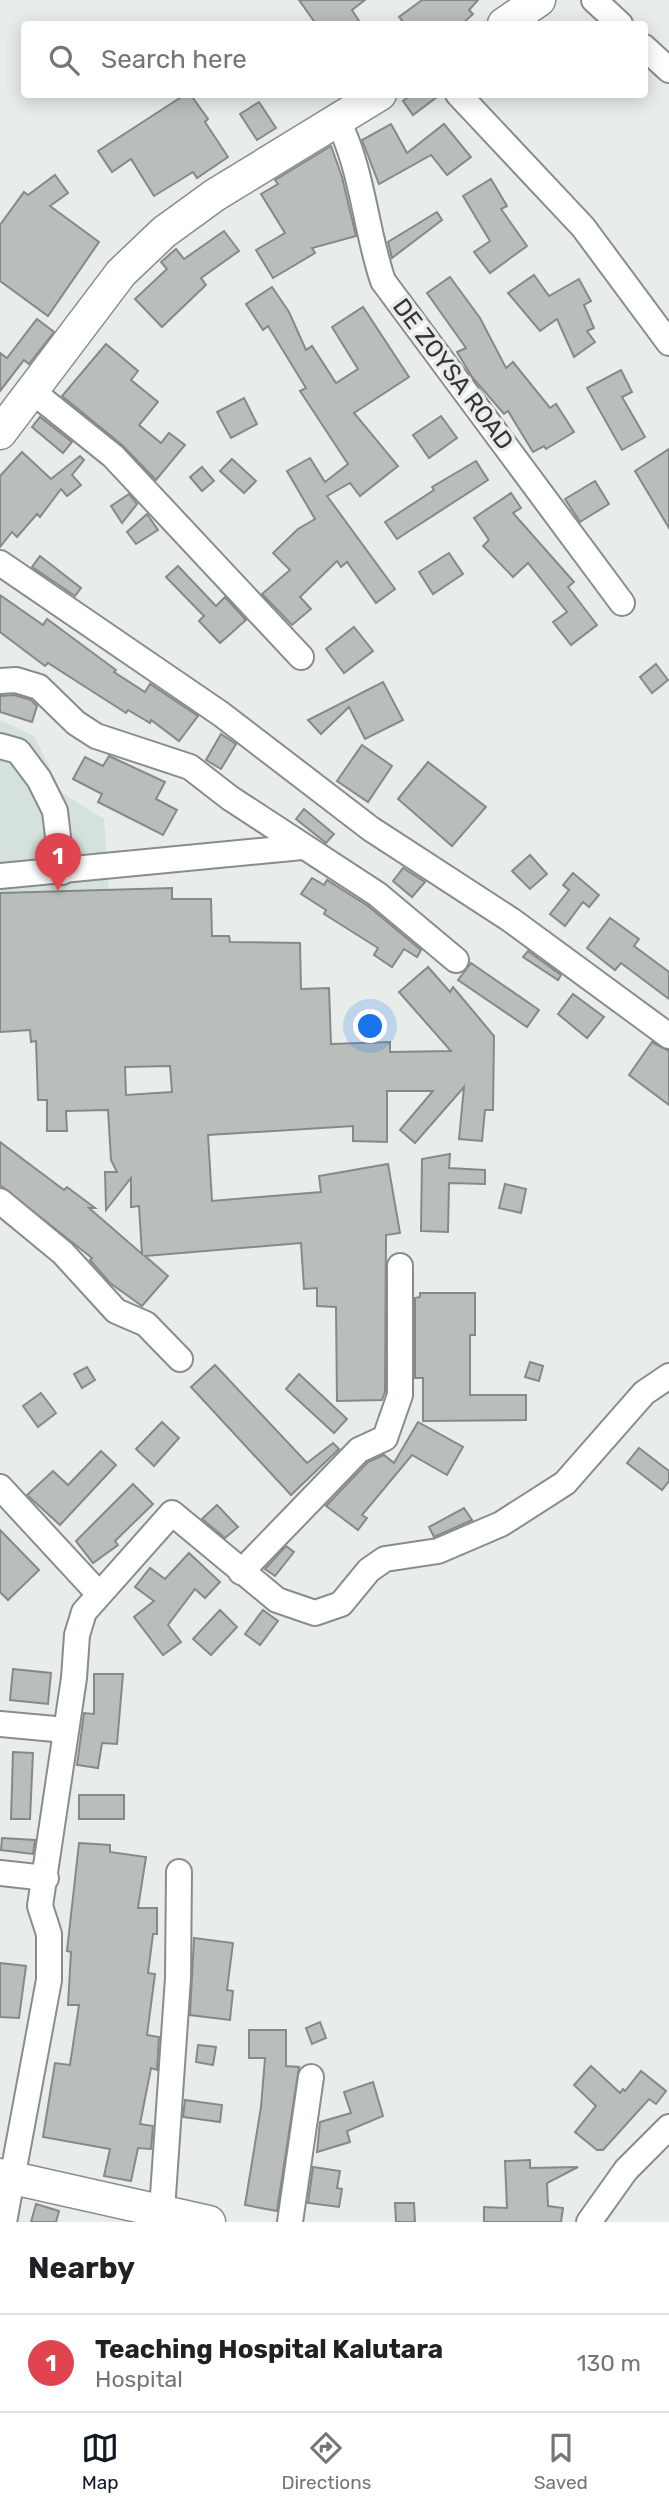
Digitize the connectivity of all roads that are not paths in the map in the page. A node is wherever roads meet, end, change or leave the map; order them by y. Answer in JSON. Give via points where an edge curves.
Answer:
{"nodes":[{"id":1,"x":539,"y":0,"type":"edge"},
{"id":2,"x":594,"y":0,"type":"edge"},
{"id":3,"x":508,"y":21,"type":"edge"},
{"id":4,"x":617,"y":21,"type":"edge"},
{"id":5,"x":648,"y":50,"type":"edge"},
{"id":6,"x":669,"y":70,"type":"edge"},
{"id":7,"x":373,"y":98,"type":"edge"},
{"id":8,"x":462,"y":98,"type":"edge"},
{"id":9,"x":337,"y":119,"type":"junction"},
{"id":10,"x":669,"y":343,"type":"edge"},
{"id":11,"x":32,"y":391,"type":"junction"},
{"id":12,"x":0,"y":432,"type":"edge"},
{"id":13,"x":0,"y":564,"type":"edge"},
{"id":14,"x":622,"y":603,"type":"dead end"},
{"id":15,"x":301,"y":657,"type":"dead end"},
{"id":16,"x":0,"y":681,"type":"edge"},
{"id":17,"x":0,"y":746,"type":"edge"},
{"id":18,"x":302,"y":847,"type":"junction"},
{"id":19,"x":62,"y":872,"type":"junction"},
{"id":20,"x":0,"y":876,"type":"edge"},
{"id":21,"x":456,"y":960,"type":"dead end"},
{"id":22,"x":669,"y":1036,"type":"edge"},
{"id":23,"x":0,"y":1201,"type":"edge"},
{"id":24,"x":400,"y":1266,"type":"dead end"},
{"id":25,"x":180,"y":1359,"type":"dead end"},
{"id":26,"x":669,"y":1376,"type":"edge"},
{"id":27,"x":0,"y":1487,"type":"edge"},
{"id":28,"x":241,"y":1572,"type":"junction"},
{"id":29,"x":99,"y":1594,"type":"junction"},
{"id":30,"x":0,"y":1724,"type":"edge"},
{"id":31,"x":66,"y":1730,"type":"junction"},
{"id":32,"x":179,"y":1872,"type":"dead end"},
{"id":33,"x":0,"y":1873,"type":"edge"},
{"id":34,"x":46,"y":1878,"type":"junction"},
{"id":35,"x":311,"y":2077,"type":"dead end"},
{"id":36,"x":669,"y":2127,"type":"edge"},
{"id":37,"x":7,"y":2177,"type":"edge"},
{"id":38,"x":162,"y":2210,"type":"junction"},
{"id":39,"x":4,"y":2222,"type":"edge"},
{"id":40,"x":209,"y":2222,"type":"edge"},
{"id":41,"x":290,"y":2222,"type":"edge"},
{"id":42,"x":589,"y":2222,"type":"edge"}],
"edges":[{"from":1,"to":3,"type":"main road"},
{"from":2,"to":4,"type":"street"},
{"from":5,"to":6,"type":"street"},
{"from":7,"to":9,"type":"main road"},
{"from":8,"to":10,"type":"street","via":[[583,228]]},
{"from":9,"to":11,"type":"main road","via":[[164,232],[121,273]]},
{"from":9,"to":14,"type":"street","name":"DE ZOYSA ROAD","via":[[351,146],[383,281]]},
{"from":11,"to":12,"type":"main road"},
{"from":11,"to":15,"type":"street","via":[[113,456]]},
{"from":13,"to":22,"type":"street","via":[[221,714],[371,829],[511,920]]},
{"from":16,"to":18,"type":"street","via":[[39,687],[96,736],[190,767]]},
{"from":17,"to":19,"type":"street","via":[[18,751],[55,811]]},
{"from":18,"to":19,"type":"street"},
{"from":18,"to":21,"type":"street","via":[[377,894]]},
{"from":19,"to":20,"type":"street"},
{"from":23,"to":25,"type":"street","via":[[63,1253],[116,1311],[146,1324]]},
{"from":24,"to":28,"type":"street","via":[[400,1395],[385,1438],[359,1450]]},
{"from":26,"to":28,"type":"street","via":[[644,1393],[565,1483],[501,1524],[438,1551],[386,1559],[369,1570],[341,1604],[315,1613],[277,1600]]},
{"from":27,"to":29,"type":"street"},
{"from":28,"to":29,"type":"street","via":[[172,1513]]},
{"from":29,"to":31,"type":"street","via":[[84,1612],[77,1635]]},
{"from":30,"to":31,"type":"street"},
{"from":31,"to":34,"type":"street"},
{"from":32,"to":38,"type":"street","via":[[178,1978]]},
{"from":33,"to":34,"type":"street"},
{"from":34,"to":37,"type":"street","via":[[40,1906],[50,1944],[49,1980]]},
{"from":35,"to":41,"type":"street"},
{"from":36,"to":42,"type":"street","via":[[626,2170]]},
{"from":37,"to":38,"type":"main road"},
{"from":37,"to":39,"type":"street"},
{"from":38,"to":40,"type":"main road"}]}
